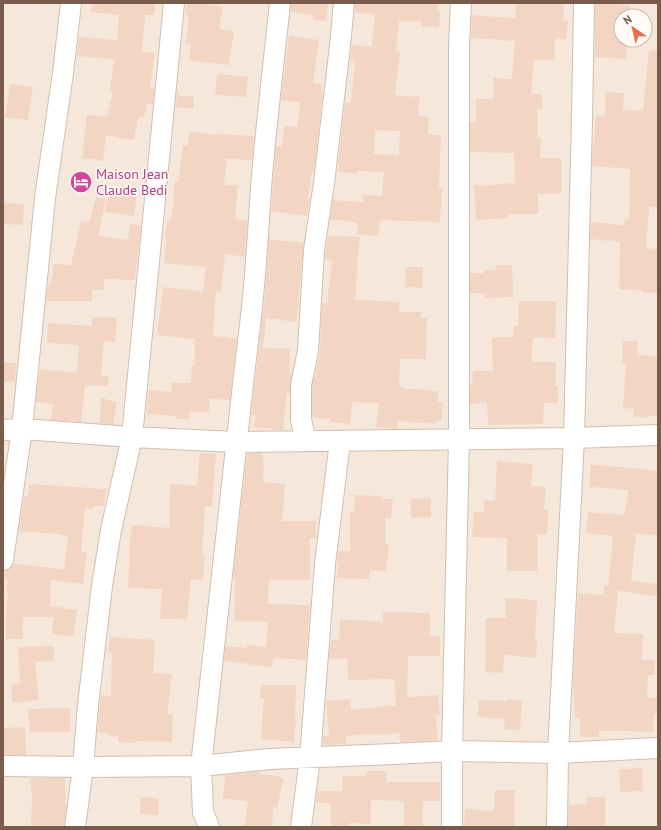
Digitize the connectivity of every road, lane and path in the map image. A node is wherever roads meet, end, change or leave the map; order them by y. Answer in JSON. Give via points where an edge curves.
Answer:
{"nodes":[{"id":1,"x":71,"y":3,"type":"edge"},
{"id":2,"x":174,"y":3,"type":"edge"},
{"id":3,"x":280,"y":3,"type":"edge"},
{"id":4,"x":344,"y":3,"type":"edge"},
{"id":5,"x":461,"y":3,"type":"edge"},
{"id":6,"x":584,"y":3,"type":"edge"},
{"id":7,"x":12,"y":430,"type":"edge"},
{"id":8,"x":658,"y":435,"type":"edge"},
{"id":9,"x":132,"y":437,"type":"junction"},
{"id":10,"x":574,"y":438,"type":"junction"},
{"id":11,"x":459,"y":439,"type":"junction"},
{"id":12,"x":306,"y":441,"type":"junction"},
{"id":13,"x":340,"y":441,"type":"junction"},
{"id":14,"x":236,"y":442,"type":"junction"},
{"id":15,"x":3,"y":560,"type":"edge"},
{"id":16,"x":658,"y":748,"type":"edge"},
{"id":17,"x":452,"y":751,"type":"junction"},
{"id":18,"x":558,"y":753,"type":"junction"},
{"id":19,"x":310,"y":758,"type":"junction"},
{"id":20,"x":3,"y":766,"type":"edge"},
{"id":21,"x":201,"y":766,"type":"junction"},
{"id":22,"x":84,"y":767,"type":"junction"},
{"id":23,"x":75,"y":827,"type":"edge"},
{"id":24,"x":209,"y":827,"type":"edge"},
{"id":25,"x":301,"y":827,"type":"edge"},
{"id":26,"x":452,"y":827,"type":"edge"},
{"id":27,"x":557,"y":827,"type":"edge"}],
"edges":[{"from":1,"to":7,"type":"street"},
{"from":2,"to":9,"type":"street"},
{"from":3,"to":14,"type":"street","via":[[269,97],[250,332]]},
{"from":4,"to":12,"type":"street","via":[[314,250],[308,351],[301,385],[301,420]]},
{"from":5,"to":11,"type":"street"},
{"from":6,"to":10,"type":"street"},
{"from":7,"to":9,"type":"street"},
{"from":7,"to":15,"type":"street"},
{"from":8,"to":10,"type":"street"},
{"from":9,"to":14,"type":"street"},
{"from":9,"to":22,"type":"street","via":[[111,530],[102,586],[88,705]]},
{"from":10,"to":11,"type":"street"},
{"from":10,"to":18,"type":"street"},
{"from":11,"to":13,"type":"street"},
{"from":11,"to":17,"type":"street"},
{"from":12,"to":13,"type":"street"},
{"from":12,"to":14,"type":"street"},
{"from":13,"to":19,"type":"street","via":[[325,564]]},
{"from":14,"to":21,"type":"street"},
{"from":16,"to":18,"type":"street"},
{"from":17,"to":18,"type":"street"},
{"from":17,"to":19,"type":"street"},
{"from":17,"to":26,"type":"street"},
{"from":18,"to":27,"type":"street"},
{"from":19,"to":21,"type":"street"},
{"from":19,"to":25,"type":"street"},
{"from":20,"to":22,"type":"street"},
{"from":21,"to":22,"type":"street"},
{"from":21,"to":24,"type":"street","via":[[203,812]]},
{"from":22,"to":23,"type":"street"}]}
